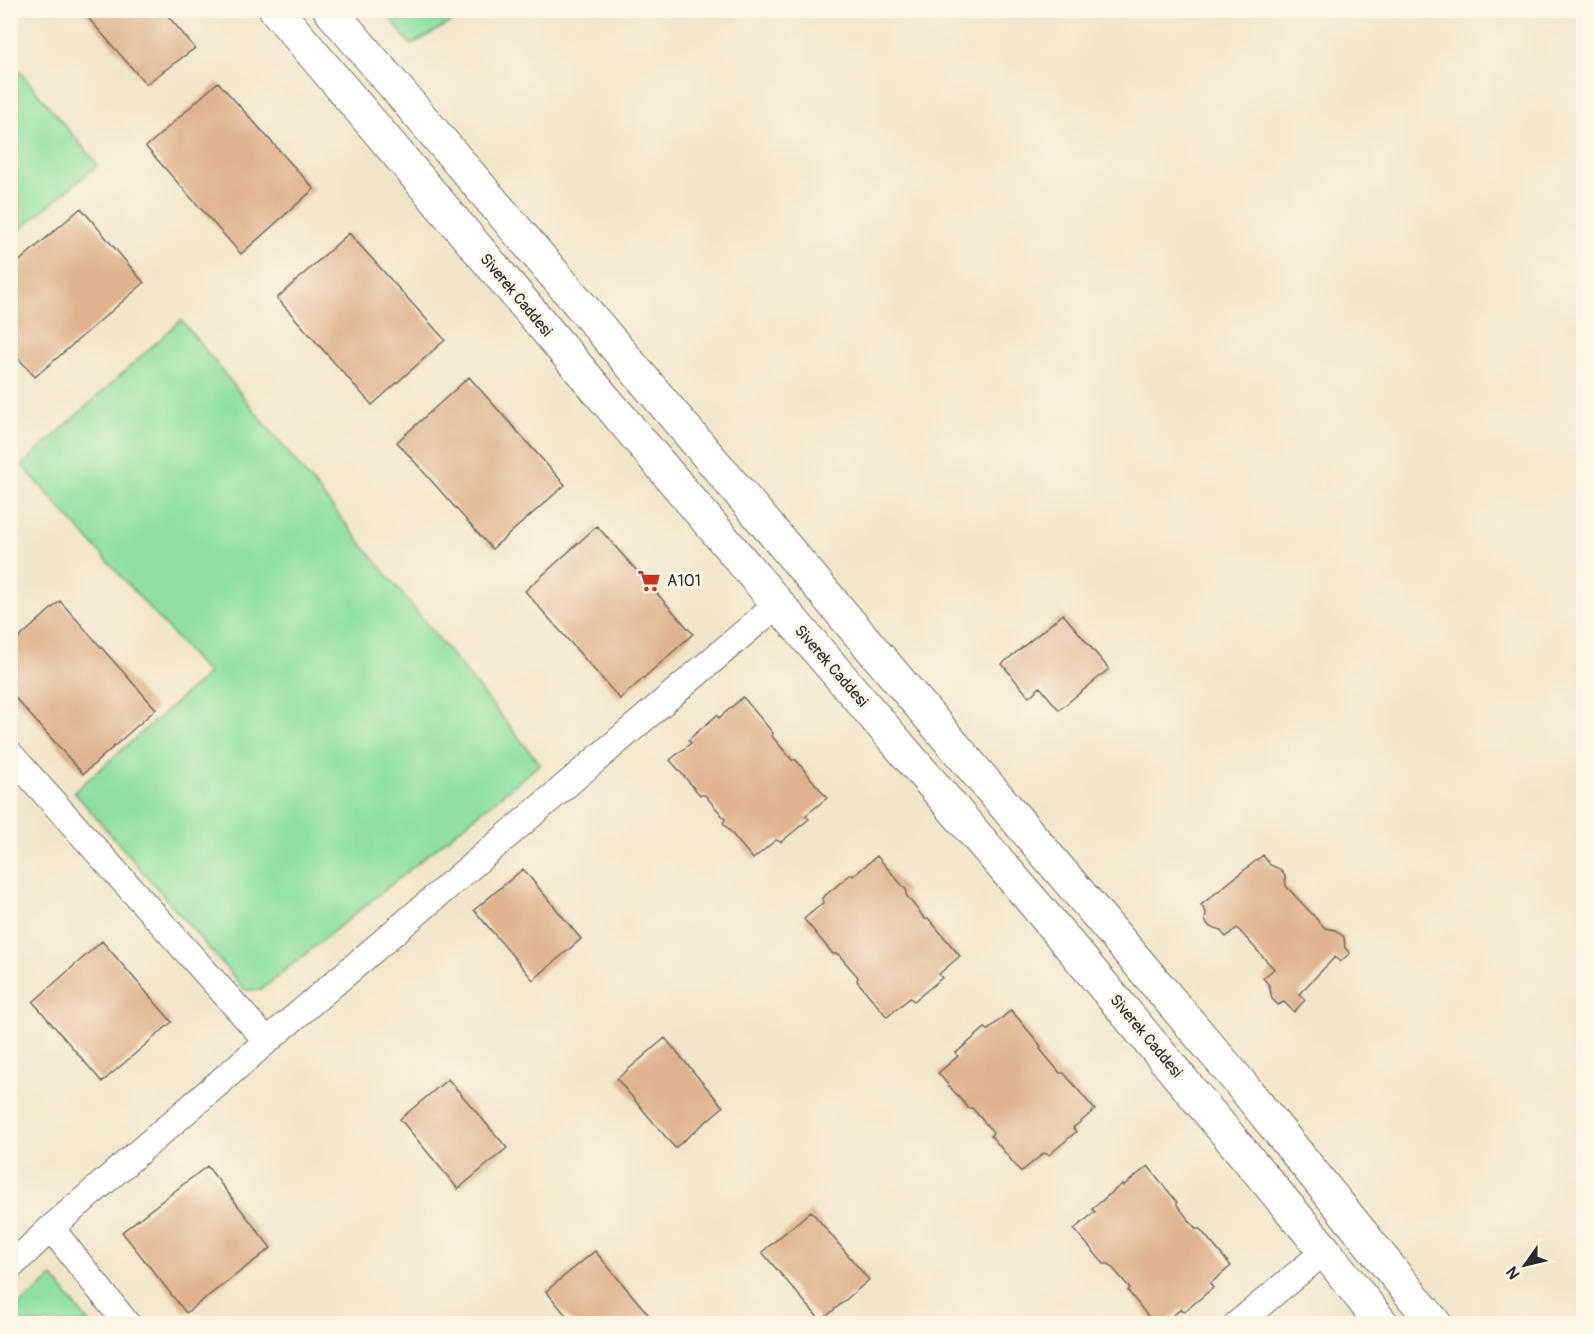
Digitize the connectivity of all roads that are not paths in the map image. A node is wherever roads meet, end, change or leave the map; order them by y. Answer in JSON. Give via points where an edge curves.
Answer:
{"nodes":[{"id":1,"x":276,"y":10,"type":"edge"},
{"id":2,"x":330,"y":10,"type":"edge"},
{"id":3,"x":778,"y":604,"type":"junction"},
{"id":4,"x":10,"y":754,"type":"edge"},
{"id":5,"x":267,"y":1041,"type":"junction"},
{"id":6,"x":51,"y":1228,"type":"junction"},
{"id":7,"x":1325,"y":1251,"type":"junction"},
{"id":8,"x":10,"y":1267,"type":"edge"},
{"id":9,"x":127,"y":1323,"type":"edge"},
{"id":10,"x":1237,"y":1323,"type":"edge"},
{"id":11,"x":1382,"y":1323,"type":"edge"},
{"id":12,"x":1435,"y":1323,"type":"edge"}],
"edges":[{"from":1,"to":3,"type":"main road","name":"Siverek Caddesi"},
{"from":2,"to":12,"type":"main road","via":[[1236,1078]]},
{"from":3,"to":5,"type":"street"},
{"from":3,"to":7,"type":"main road","name":"Siverek Caddesi"},
{"from":4,"to":5,"type":"street"},
{"from":5,"to":6,"type":"street"},
{"from":6,"to":8,"type":"street"},
{"from":6,"to":9,"type":"street"},
{"from":7,"to":10,"type":"street"},
{"from":7,"to":11,"type":"main road","name":"Siverek Caddesi"}]}
